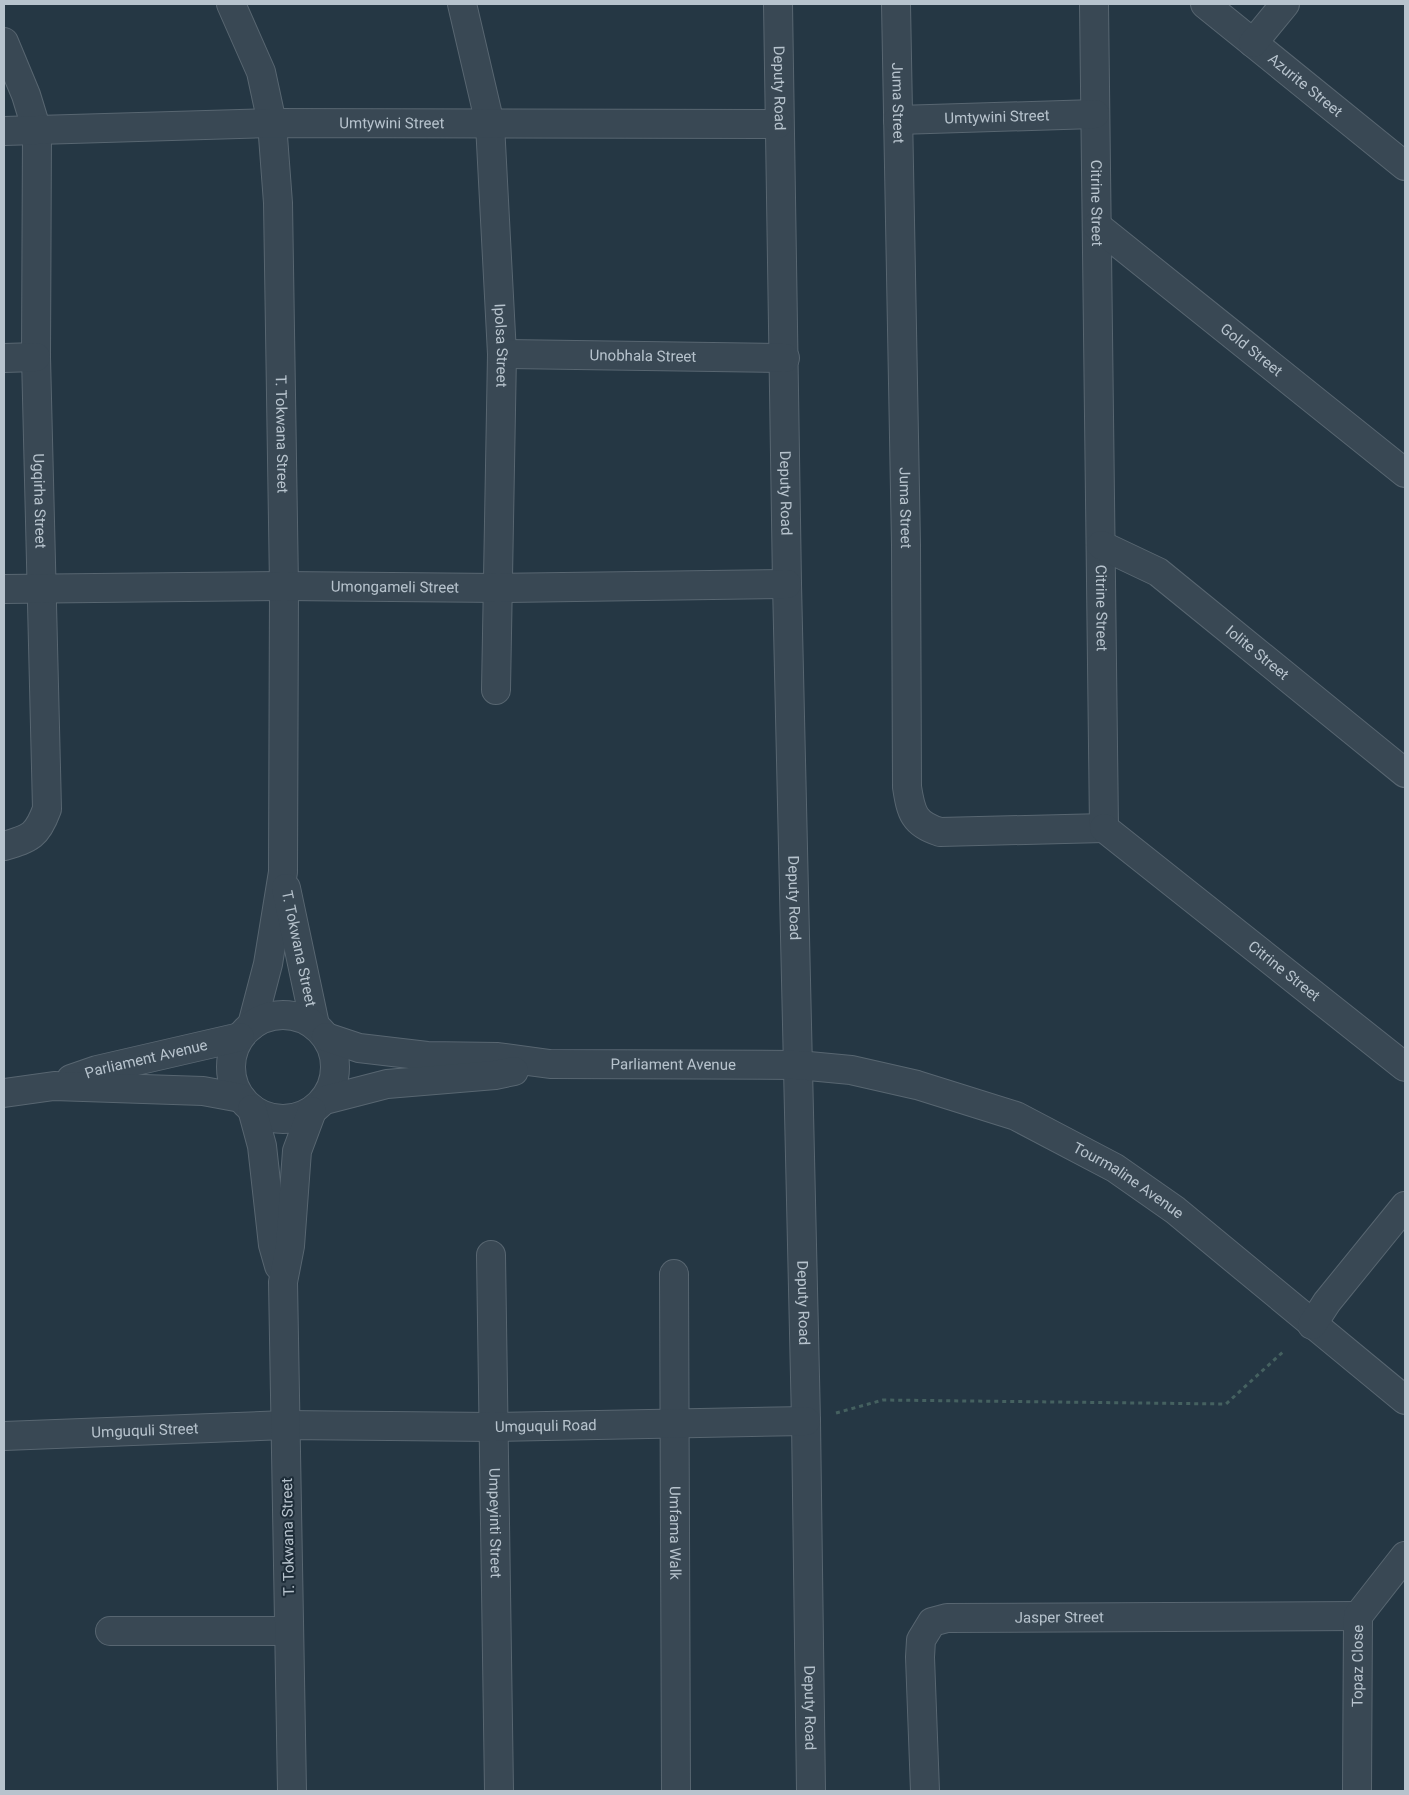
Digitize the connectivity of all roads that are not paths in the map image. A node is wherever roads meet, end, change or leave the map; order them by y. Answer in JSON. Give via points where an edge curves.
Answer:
{"nodes":[{"id":1,"x":231,"y":4,"type":"edge"},
{"id":2,"x":462,"y":4,"type":"edge"},
{"id":3,"x":778,"y":4,"type":"edge"},
{"id":4,"x":896,"y":4,"type":"edge"},
{"id":5,"x":1094,"y":4,"type":"edge"},
{"id":6,"x":1205,"y":4,"type":"edge"},
{"id":7,"x":1285,"y":4,"type":"edge"},
{"id":8,"x":4,"y":42,"type":"edge"},
{"id":9,"x":1253,"y":42,"type":"junction"},
{"id":10,"x":1095,"y":114,"type":"junction"},
{"id":11,"x":898,"y":120,"type":"junction"},
{"id":12,"x":272,"y":123,"type":"junction"},
{"id":13,"x":490,"y":124,"type":"junction"},
{"id":14,"x":778,"y":124,"type":"junction"},
{"id":15,"x":4,"y":131,"type":"edge"},
{"id":16,"x":36,"y":131,"type":"junction"},
{"id":17,"x":1405,"y":166,"type":"edge"},
{"id":18,"x":1097,"y":226,"type":"junction"},
{"id":19,"x":502,"y":354,"type":"junction"},
{"id":20,"x":36,"y":357,"type":"junction"},
{"id":21,"x":4,"y":358,"type":"edge"},
{"id":22,"x":785,"y":358,"type":"junction"},
{"id":23,"x":1405,"y":474,"type":"edge"},
{"id":24,"x":1101,"y":545,"type":"junction"},
{"id":25,"x":787,"y":584,"type":"junction"},
{"id":26,"x":284,"y":586,"type":"junction"},
{"id":27,"x":40,"y":588,"type":"junction"},
{"id":28,"x":499,"y":588,"type":"junction"},
{"id":29,"x":4,"y":589,"type":"edge"},
{"id":30,"x":496,"y":690,"type":"dead end"},
{"id":31,"x":1405,"y":773,"type":"edge"},
{"id":32,"x":1104,"y":828,"type":"junction"},
{"id":33,"x":4,"y":846,"type":"edge"},
{"id":34,"x":283,"y":872,"type":"junction"},
{"id":35,"x":246,"y":1031,"type":"junction"},
{"id":36,"x":320,"y":1031,"type":"junction"},
{"id":37,"x":550,"y":1064,"type":"junction"},
{"id":38,"x":798,"y":1065,"type":"junction"},
{"id":39,"x":1405,"y":1067,"type":"edge"},
{"id":40,"x":54,"y":1086,"type":"junction"},
{"id":41,"x":4,"y":1093,"type":"edge"},
{"id":42,"x":246,"y":1104,"type":"junction"},
{"id":43,"x":318,"y":1105,"type":"junction"},
{"id":44,"x":1405,"y":1206,"type":"edge"},
{"id":45,"x":491,"y":1254,"type":"dead end"},
{"id":46,"x":674,"y":1274,"type":"dead end"},
{"id":47,"x":283,"y":1282,"type":"junction"},
{"id":48,"x":1312,"y":1325,"type":"junction"},
{"id":49,"x":1405,"y":1400,"type":"edge"},
{"id":50,"x":806,"y":1421,"type":"junction"},
{"id":51,"x":286,"y":1425,"type":"junction"},
{"id":52,"x":675,"y":1425,"type":"junction"},
{"id":53,"x":493,"y":1427,"type":"junction"},
{"id":54,"x":4,"y":1436,"type":"edge"},
{"id":55,"x":1405,"y":1556,"type":"edge"},
{"id":56,"x":1358,"y":1616,"type":"junction"},
{"id":57,"x":110,"y":1630,"type":"dead end"},
{"id":58,"x":289,"y":1631,"type":"junction"},
{"id":59,"x":292,"y":1791,"type":"edge"},
{"id":60,"x":499,"y":1791,"type":"edge"},
{"id":61,"x":676,"y":1791,"type":"edge"},
{"id":62,"x":811,"y":1791,"type":"edge"},
{"id":63,"x":925,"y":1791,"type":"edge"},
{"id":64,"x":1357,"y":1791,"type":"edge"}],
"edges":[{"from":1,"to":12,"type":"street","name":"T. Tokwana Street","via":[[261,72]]},
{"from":2,"to":13,"type":"street","name":"Ipolsa Street"},
{"from":3,"to":14,"type":"street","name":"Deputy Road"},
{"from":4,"to":11,"type":"street","name":"Juma Street"},
{"from":5,"to":10,"type":"street","name":"Citrine Street"},
{"from":6,"to":9,"type":"street","name":"Azurite Street"},
{"from":7,"to":9,"type":"street"},
{"from":8,"to":16,"type":"street","name":"Ugqirha Street","via":[[26,95]]},
{"from":9,"to":17,"type":"street","name":"Azurite Street"},
{"from":10,"to":11,"type":"street","name":"Umtywini Street"},
{"from":10,"to":18,"type":"street","name":"Citrine Street"},
{"from":11,"to":32,"type":"street","name":"Juma Street","via":[[907,788],[910,805],[916,818],[926,827],[940,832]]},
{"from":12,"to":13,"type":"street","name":"Umtywini Street"},
{"from":12,"to":16,"type":"street","name":"Umtywini Street"},
{"from":12,"to":26,"type":"street","name":"T. Tokwana Street","via":[[278,204]]},
{"from":13,"to":14,"type":"street","name":"Umtywini Street"},
{"from":13,"to":19,"type":"street","name":"Ipolsa Street"},
{"from":14,"to":22,"type":"street","name":"Deputy Road"},
{"from":15,"to":16,"type":"street","name":"Umtywini Street"},
{"from":16,"to":20,"type":"street","name":"Ugqirha Street"},
{"from":18,"to":23,"type":"street","name":"Gold Street"},
{"from":18,"to":24,"type":"street","name":"Citrine Street"},
{"from":19,"to":22,"type":"street","name":"Unobhala Street"},
{"from":19,"to":28,"type":"street","name":"Ipolsa Street"},
{"from":20,"to":21,"type":"street"},
{"from":20,"to":27,"type":"street","name":"Ugqirha Street"},
{"from":22,"to":25,"type":"street","name":"Deputy Road"},
{"from":24,"to":31,"type":"street","name":"Iolite Street","via":[[1158,572]]},
{"from":24,"to":32,"type":"street","name":"Citrine Street"},
{"from":25,"to":28,"type":"street","name":"Umongameli Street"},
{"from":25,"to":38,"type":"street","name":"Deputy Road"},
{"from":26,"to":27,"type":"street","name":"Umongameli Street"},
{"from":26,"to":28,"type":"street","name":"Umongameli Street"},
{"from":26,"to":34,"type":"street","name":"T. Tokwana Street"},
{"from":27,"to":29,"type":"street","name":"Umongameli Street"},
{"from":27,"to":33,"type":"street","name":"Ugqirha Street","via":[[47,809],[41,826],[30,839]]},
{"from":28,"to":30,"type":"street","name":"Ipolsa Street"},
{"from":32,"to":39,"type":"street","name":"Citrine Street"},
{"from":34,"to":35,"type":"street","name":"T. Tokwana Street","via":[[268,964]]},
{"from":34,"to":36,"type":"street","name":"T. Tokwana Street"},
{"from":35,"to":36,"type":"street","via":[[267,1017],[284,1015],[300,1018]]},
{"from":35,"to":40,"type":"street","name":"Parliament Avenue","via":[[97,1070]]},
{"from":35,"to":42,"type":"street","via":[[231,1061],[235,1087]]},
{"from":36,"to":37,"type":"street","name":"Parliament Avenue","via":[[359,1048],[391,1053],[498,1057]]},
{"from":36,"to":43,"type":"street","via":[[333,1052],[335,1068],[332,1085]]},
{"from":37,"to":38,"type":"street","name":"Parliament Avenue"},
{"from":37,"to":43,"type":"street","name":"Parliament Avenue","via":[[495,1075],[387,1084]]},
{"from":38,"to":48,"type":"street","name":"Tourmaline Avenue","via":[[851,1070],[908,1083],[1016,1116],[1115,1168],[1176,1210]]},
{"from":38,"to":50,"type":"street","name":"Deputy Road"},
{"from":40,"to":41,"type":"street","name":"Parliament Avenue"},
{"from":40,"to":42,"type":"street","name":"Parliament Avenue","via":[[194,1090]]},
{"from":42,"to":43,"type":"street","via":[[266,1117],[282,1120],[298,1118]]},
{"from":42,"to":47,"type":"street","name":"T. Tokwana Street","via":[[262,1146],[273,1245]]},
{"from":43,"to":47,"type":"street","name":"T. Tokwana Street","via":[[297,1151],[290,1246]]},
{"from":44,"to":48,"type":"street"},
{"from":45,"to":53,"type":"street","name":"Umpeyinti Street"},
{"from":46,"to":52,"type":"street","name":"Umfama Walk"},
{"from":47,"to":51,"type":"street","name":"T. Tokwana Street"},
{"from":48,"to":49,"type":"street","name":"Tourmaline Avenue"},
{"from":50,"to":52,"type":"street","name":"Umguquli Road"},
{"from":50,"to":62,"type":"street","name":"Deputy Road"},
{"from":51,"to":53,"type":"street","name":"Umguquli Road"},
{"from":51,"to":54,"type":"street","name":"Umguquli Street"},
{"from":51,"to":58,"type":"street","name":"T. Tokwana Street"},
{"from":52,"to":53,"type":"street","name":"Umguquli Road"},
{"from":52,"to":61,"type":"street","name":"Umfama Walk"},
{"from":53,"to":60,"type":"street","name":"Umpeyinti Street"},
{"from":55,"to":56,"type":"street","name":"Topaz Close"},
{"from":56,"to":63,"type":"street","name":"Jasper Street","via":[[947,1618],[932,1622],[921,1640],[920,1657]]},
{"from":56,"to":64,"type":"street","name":"Topaz Close"},
{"from":57,"to":58,"type":"street"},
{"from":58,"to":59,"type":"street","name":"T. Tokwana Street"}]}
